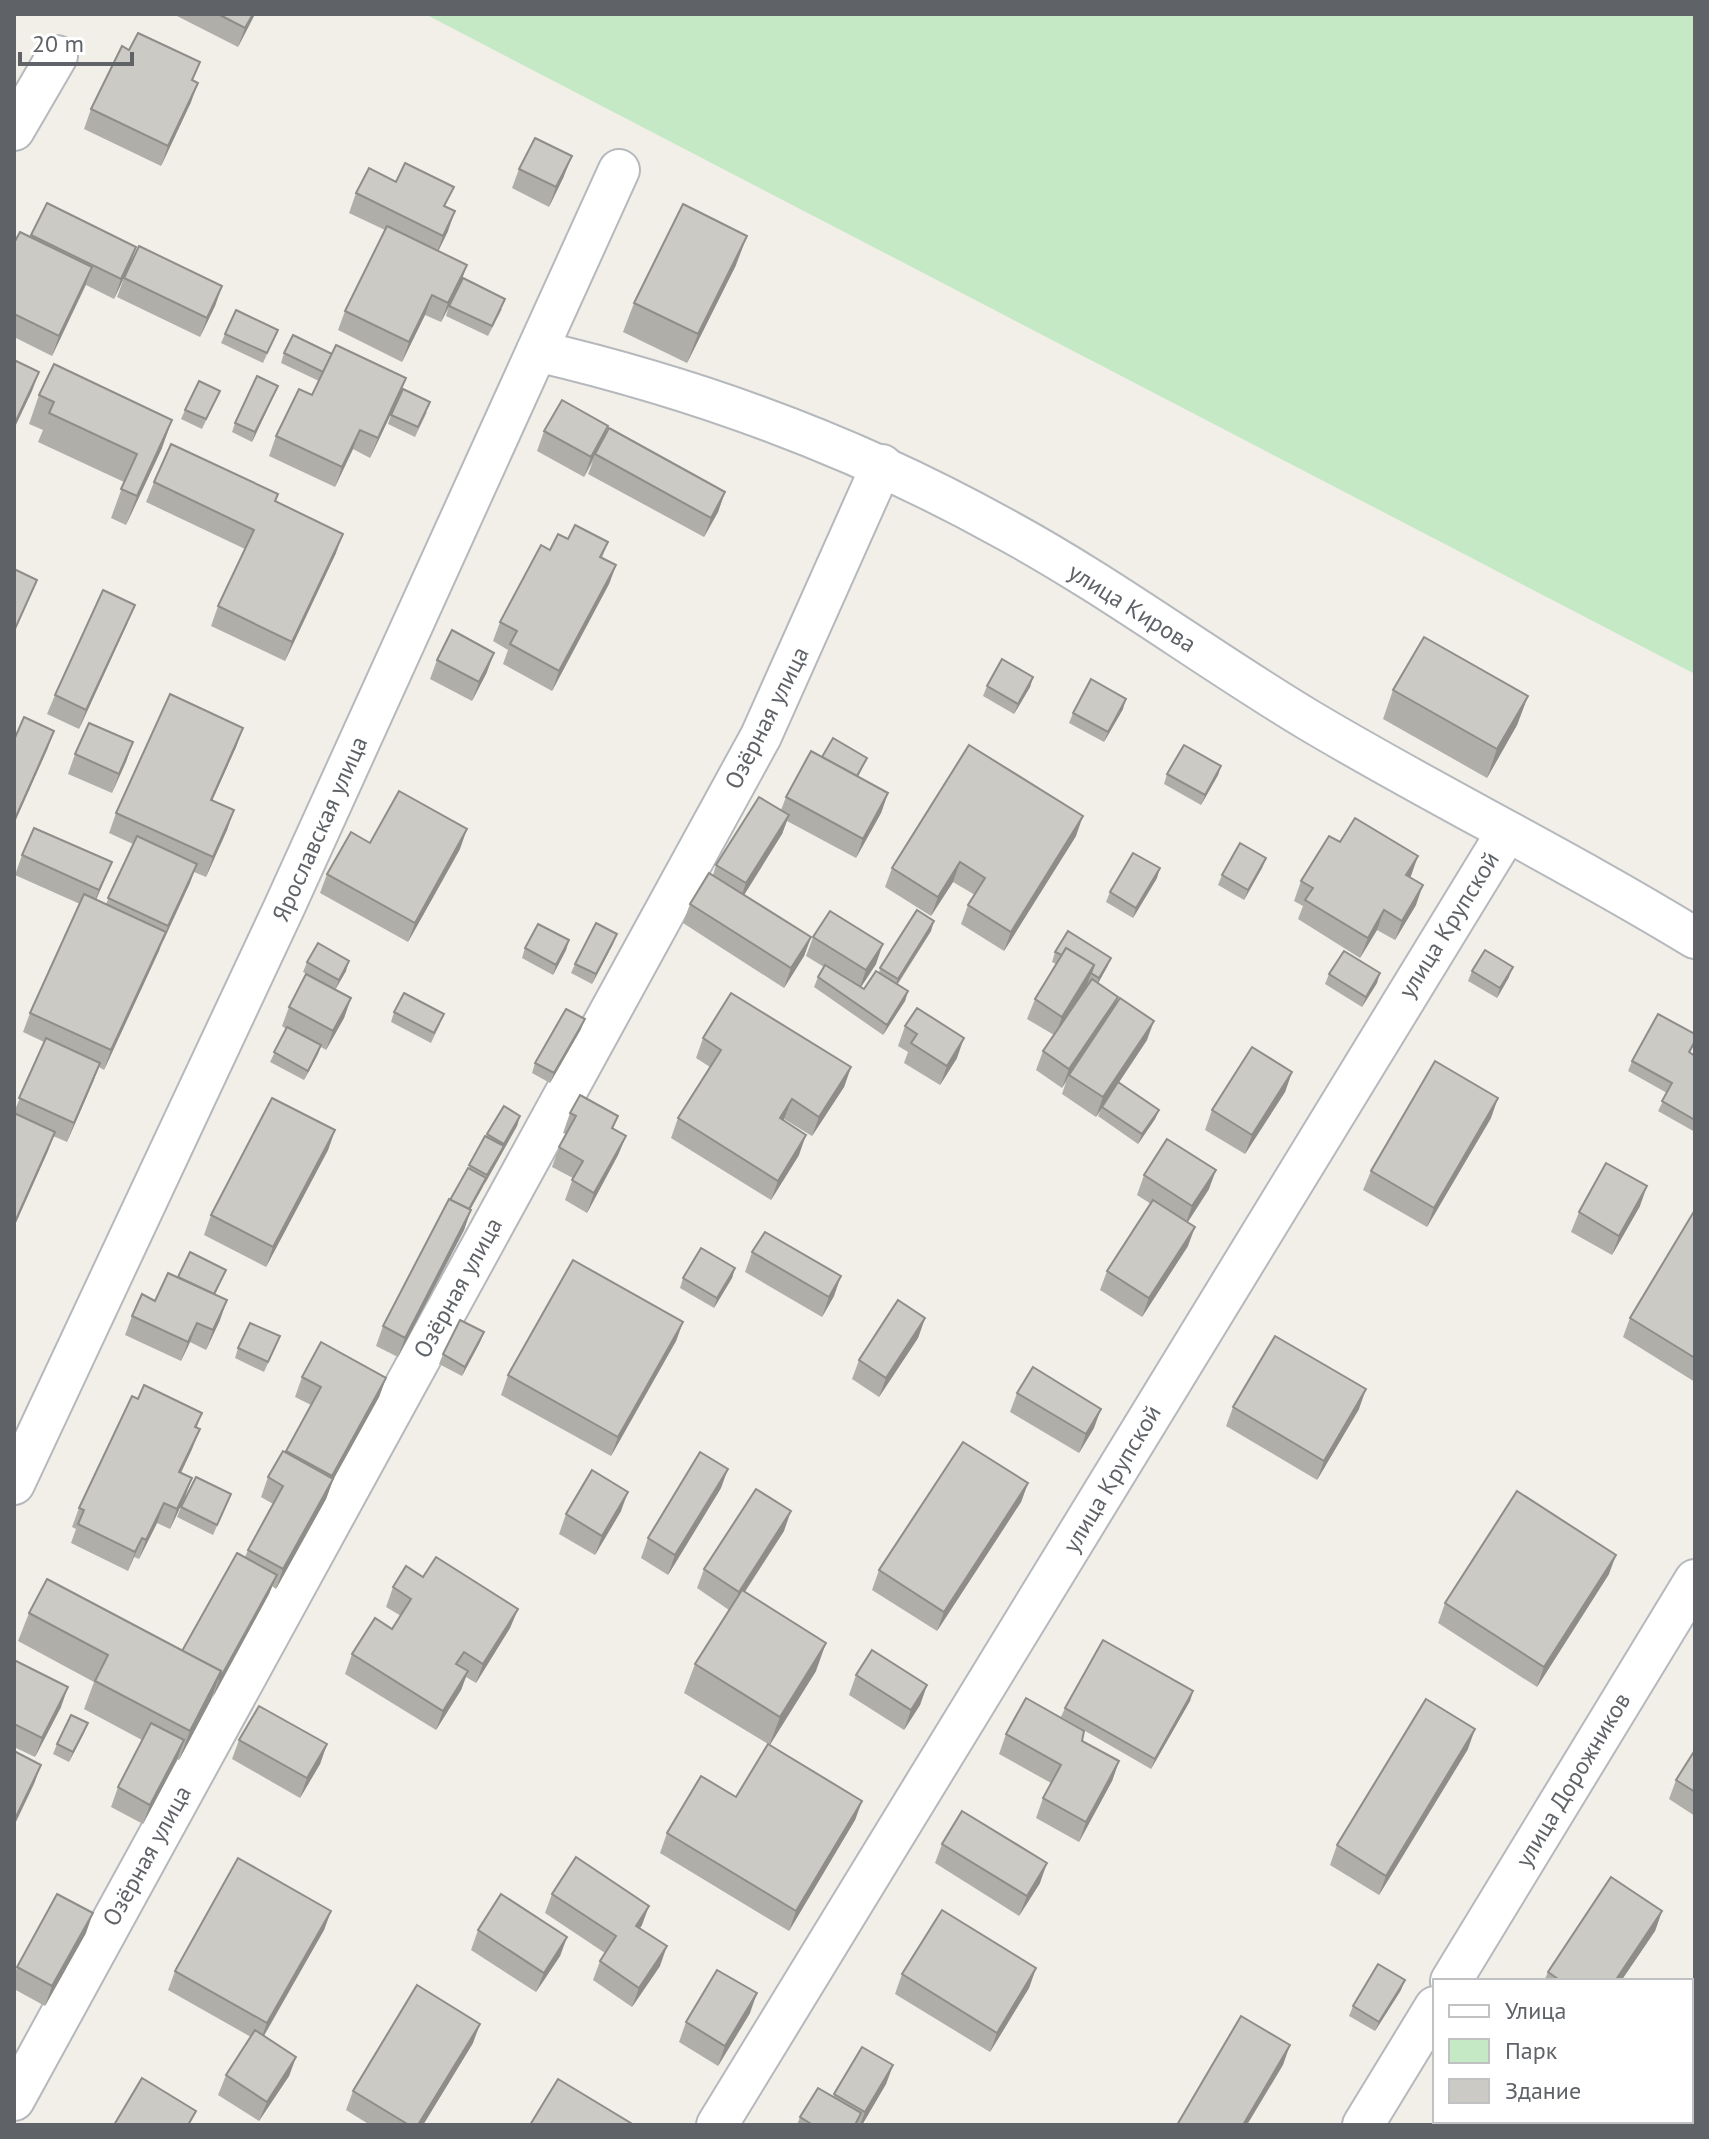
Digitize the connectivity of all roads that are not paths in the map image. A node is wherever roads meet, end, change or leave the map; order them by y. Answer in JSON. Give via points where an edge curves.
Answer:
{"nodes":[{"id":1,"x":57,"y":56,"type":"dead end"},
{"id":2,"x":14,"y":130,"type":"edge"},
{"id":3,"x":619,"y":170,"type":"dead end"},
{"id":4,"x":537,"y":351,"type":"junction"},
{"id":5,"x":882,"y":465,"type":"junction"},
{"id":6,"x":1507,"y":832,"type":"junction"},
{"id":7,"x":1695,"y":938,"type":"edge"},
{"id":8,"x":14,"y":1484,"type":"edge"},
{"id":9,"x":1695,"y":1580,"type":"edge"},
{"id":10,"x":1452,"y":1979,"type":"edge"},
{"id":11,"x":1433,"y":2010,"type":"edge"},
{"id":12,"x":14,"y":2100,"type":"edge"},
{"id":13,"x":717,"y":2125,"type":"edge"},
{"id":14,"x":1363,"y":2125,"type":"edge"}],
"edges":[{"from":1,"to":2,"type":"street"},
{"from":3,"to":4,"type":"street","name":"Ярославская улица"},
{"from":4,"to":5,"type":"street","name":"улица Кирова","via":[[682,389]]},
{"from":4,"to":8,"type":"street","name":"Ярославская улица"},
{"from":5,"to":6,"type":"street","name":"улица Кирова","via":[[1003,528],[1306,718]]},
{"from":5,"to":12,"type":"street","name":"Озёрная улица","via":[[761,736]]},
{"from":6,"to":7,"type":"street","name":"улица Кирова"},
{"from":6,"to":13,"type":"street","name":"улица Крупской"},
{"from":9,"to":10,"type":"street","name":"улица Дорожников"},
{"from":11,"to":14,"type":"street"}]}
